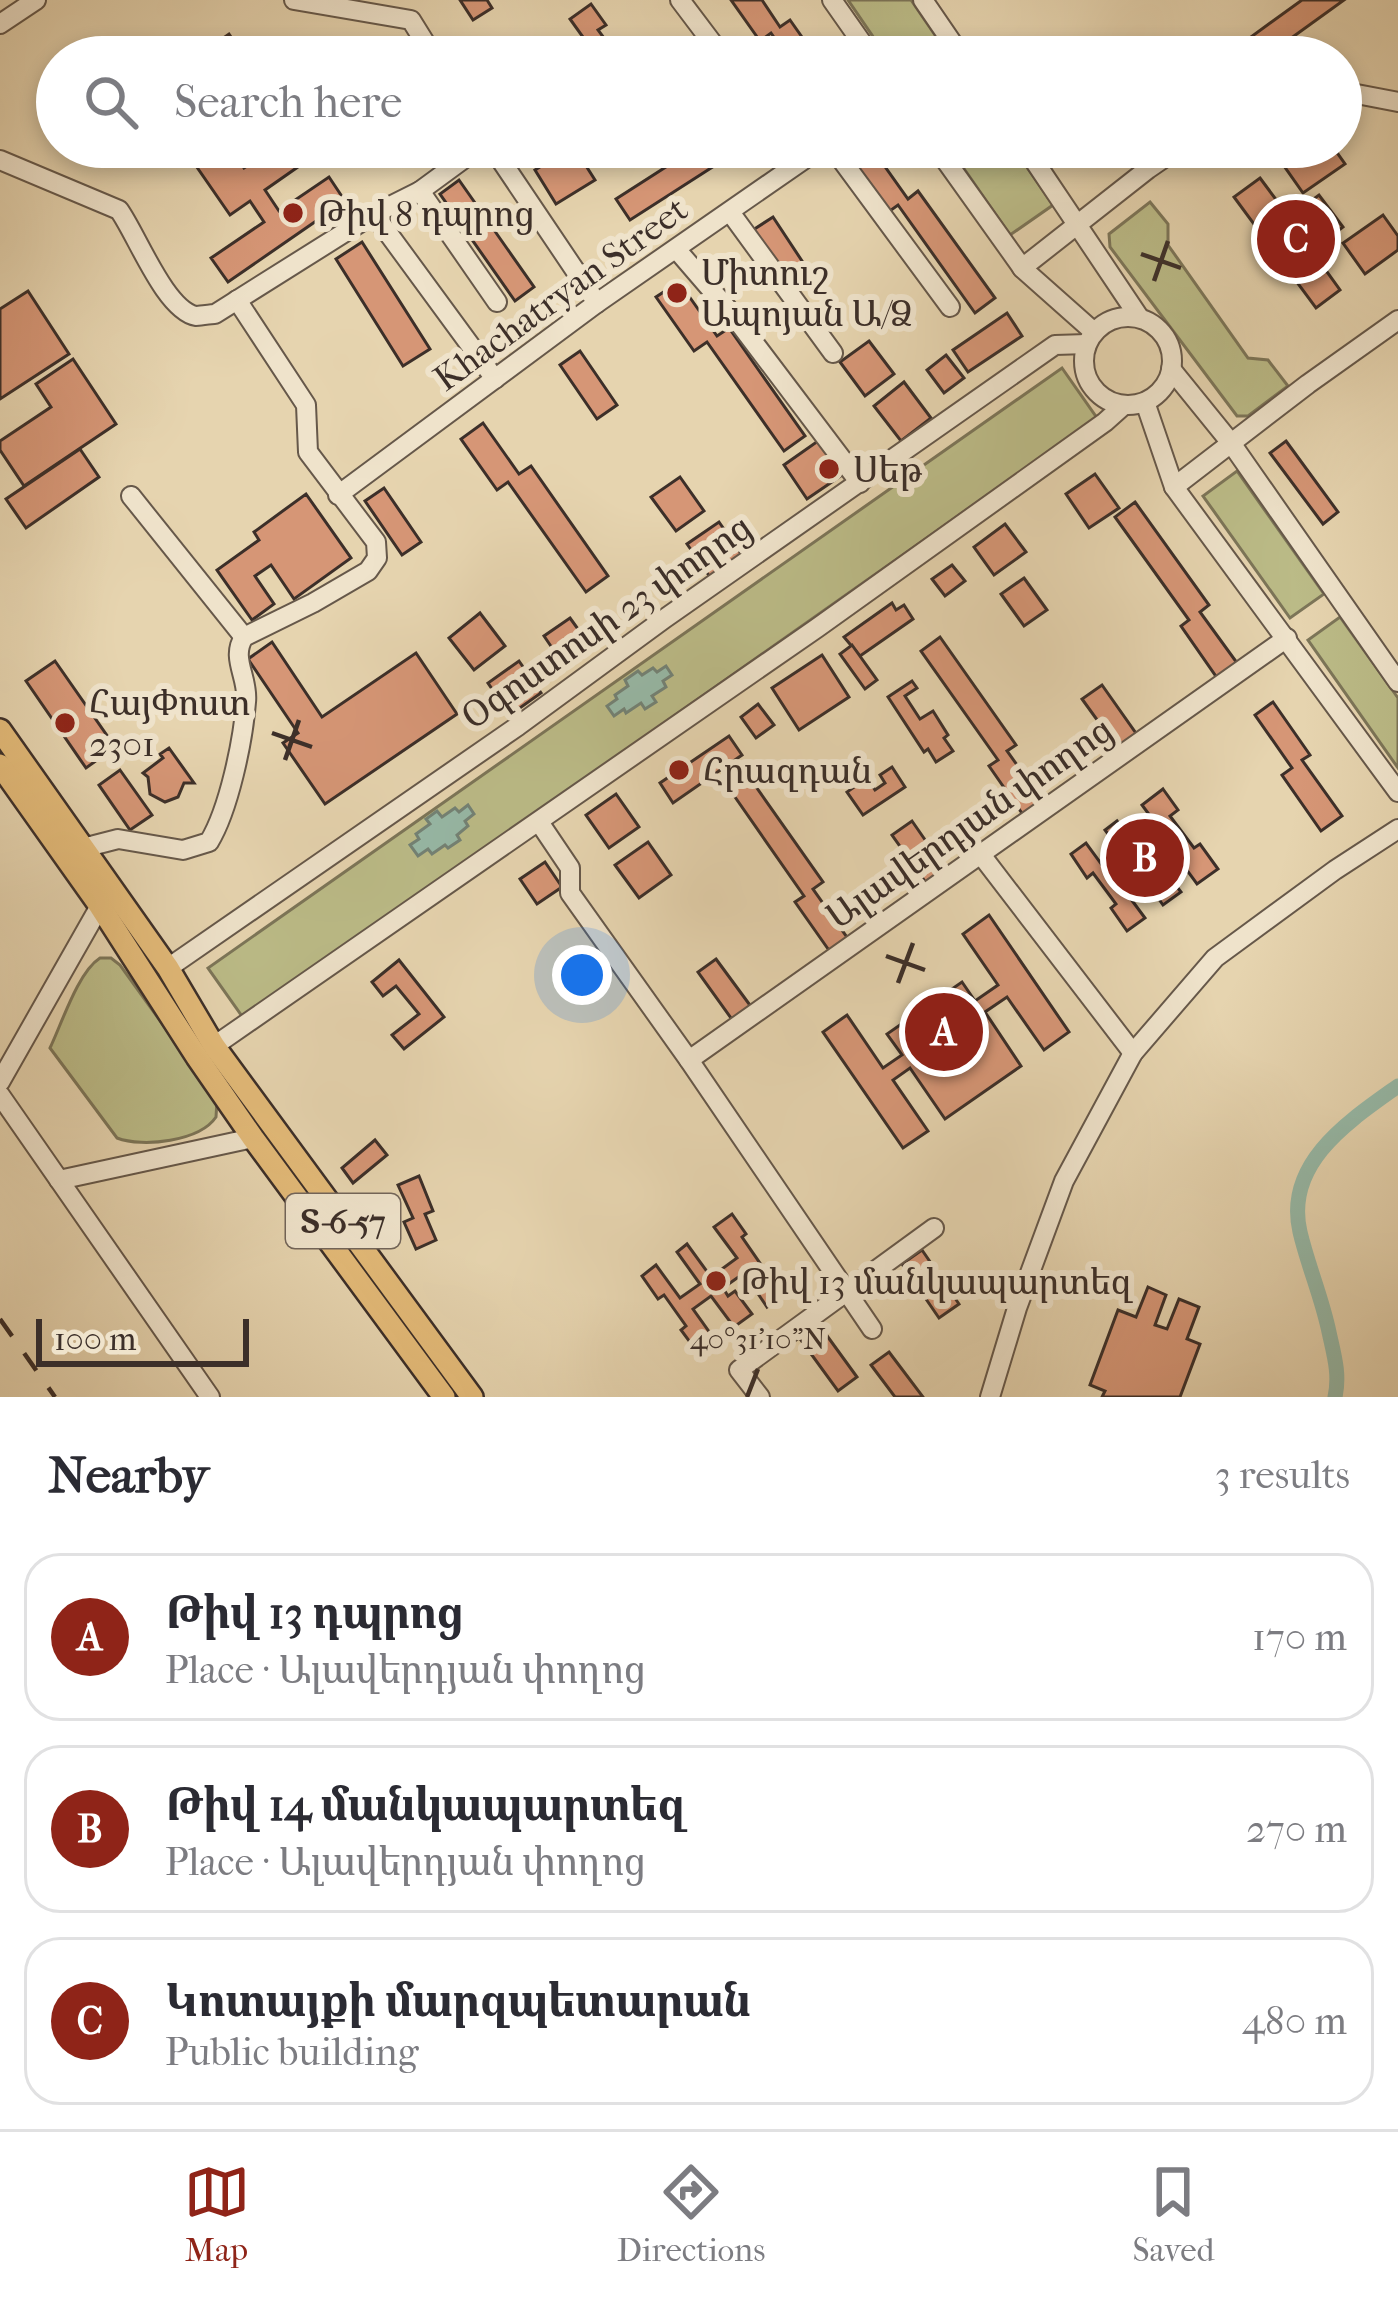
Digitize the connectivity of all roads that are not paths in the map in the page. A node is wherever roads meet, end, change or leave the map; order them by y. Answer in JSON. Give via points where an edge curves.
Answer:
{"nodes":[{"id":1,"x":36,"y":0,"type":"edge"},
{"id":2,"x":294,"y":0,"type":"edge"},
{"id":3,"x":680,"y":0,"type":"edge"},
{"id":4,"x":832,"y":0,"type":"edge"},
{"id":5,"x":922,"y":0,"type":"edge"},
{"id":6,"x":0,"y":24,"type":"edge"},
{"id":7,"x":421,"y":36,"type":"edge"},
{"id":8,"x":707,"y":36,"type":"edge"},
{"id":9,"x":857,"y":36,"type":"edge"},
{"id":10,"x":947,"y":36,"type":"edge"},
{"id":11,"x":1362,"y":95,"type":"edge"},
{"id":12,"x":1398,"y":102,"type":"edge"},
{"id":13,"x":0,"y":160,"type":"edge"},
{"id":14,"x":451,"y":168,"type":"edge"},
{"id":15,"x":506,"y":168,"type":"edge"},
{"id":16,"x":780,"y":168,"type":"edge"},
{"id":17,"x":847,"y":168,"type":"edge"},
{"id":18,"x":951,"y":168,"type":"edge"},
{"id":19,"x":1039,"y":168,"type":"edge"},
{"id":20,"x":1152,"y":168,"type":"edge"},
{"id":21,"x":420,"y":191,"type":"junction"},
{"id":22,"x":730,"y":212,"type":"junction"},
{"id":23,"x":374,"y":214,"type":"junction"},
{"id":24,"x":1078,"y":223,"type":"junction"},
{"id":25,"x":676,"y":250,"type":"junction"},
{"id":26,"x":1022,"y":268,"type":"junction"},
{"id":27,"x":237,"y":300,"type":"junction"},
{"id":28,"x":497,"y":302,"type":"dead end"},
{"id":29,"x":597,"y":303,"type":"junction"},
{"id":30,"x":950,"y":308,"type":"dead end"},
{"id":31,"x":1138,"y":317,"type":"junction"},
{"id":32,"x":1398,"y":320,"type":"edge"},
{"id":33,"x":1090,"y":338,"type":"junction"},
{"id":34,"x":833,"y":353,"type":"dead end"},
{"id":35,"x":1171,"y":370,"type":"junction"},
{"id":36,"x":495,"y":379,"type":"junction"},
{"id":37,"x":1144,"y":402,"type":"junction"},
{"id":38,"x":1124,"y":405,"type":"junction"},
{"id":39,"x":1231,"y":443,"type":"junction"},
{"id":40,"x":860,"y":482,"type":"junction"},
{"id":41,"x":1174,"y":487,"type":"junction"},
{"id":42,"x":338,"y":495,"type":"junction"},
{"id":43,"x":131,"y":496,"type":"dead end"},
{"id":44,"x":244,"y":638,"type":"junction"},
{"id":45,"x":1287,"y":638,"type":"junction"},
{"id":46,"x":1398,"y":682,"type":"edge"},
{"id":47,"x":0,"y":730,"type":"edge"},
{"id":48,"x":0,"y":765,"type":"edge"},
{"id":49,"x":1398,"y":792,"type":"edge"},
{"id":50,"x":538,"y":821,"type":"junction"},
{"id":51,"x":1398,"y":829,"type":"edge"},
{"id":52,"x":83,"y":848,"type":"junction"},
{"id":53,"x":982,"y":856,"type":"junction"},
{"id":54,"x":100,"y":906,"type":"junction"},
{"id":55,"x":168,"y":968,"type":"junction"},
{"id":56,"x":148,"y":981,"type":"junction"},
{"id":57,"x":205,"y":1051,"type":"junction"},
{"id":58,"x":1133,"y":1053,"type":"junction"},
{"id":59,"x":689,"y":1060,"type":"junction"},
{"id":60,"x":0,"y":1082,"type":"edge"},
{"id":61,"x":0,"y":1096,"type":"edge"},
{"id":62,"x":253,"y":1138,"type":"junction"},
{"id":63,"x":59,"y":1180,"type":"junction"},
{"id":64,"x":934,"y":1228,"type":"dead end"},
{"id":65,"x":846,"y":1292,"type":"junction"},
{"id":66,"x":872,"y":1329,"type":"dead end"},
{"id":67,"x":210,"y":1397,"type":"edge"},
{"id":68,"x":444,"y":1397,"type":"edge"},
{"id":69,"x":472,"y":1397,"type":"edge"},
{"id":70,"x":760,"y":1397,"type":"edge"},
{"id":71,"x":990,"y":1397,"type":"edge"}],
"edges":[{"from":1,"to":6,"type":"street"},
{"from":2,"to":7,"type":"street","via":[[411,20]]},
{"from":3,"to":8,"type":"street"},
{"from":4,"to":9,"type":"street"},
{"from":5,"to":10,"type":"street"},
{"from":11,"to":12,"type":"street"},
{"from":13,"to":27,"type":"street","via":[[118,210],[183,310],[215,314]]},
{"from":14,"to":21,"type":"street"},
{"from":15,"to":29,"type":"street"},
{"from":16,"to":22,"type":"street","name":"Khachatryan Street"},
{"from":17,"to":30,"type":"street"},
{"from":18,"to":26,"type":"street"},
{"from":19,"to":24,"type":"street"},
{"from":20,"to":24,"type":"street"},
{"from":21,"to":23,"type":"street"},
{"from":21,"to":28,"type":"street"},
{"from":22,"to":25,"type":"street","name":"Khachatryan Street"},
{"from":22,"to":34,"type":"street"},
{"from":23,"to":27,"type":"street"},
{"from":23,"to":36,"type":"street"},
{"from":24,"to":26,"type":"street"},
{"from":24,"to":31,"type":"street"},
{"from":25,"to":29,"type":"street","name":"Khachatryan Street"},
{"from":25,"to":40,"type":"street"},
{"from":26,"to":33,"type":"street"},
{"from":27,"to":42,"type":"street","via":[[306,404],[308,452]]},
{"from":29,"to":36,"type":"street","name":"Khachatryan Street"},
{"from":31,"to":33,"type":"street","via":[[1114,319]]},
{"from":31,"to":35,"type":"street","via":[[1166,337]]},
{"from":32,"to":39,"type":"street"},
{"from":33,"to":38,"type":"street","via":[[1087,378],[1097,393]]},
{"from":33,"to":40,"type":"street","name":"Օգոստոսի 23 փողոց","via":[[1055,345]]},
{"from":35,"to":37,"type":"street"},
{"from":35,"to":39,"type":"street"},
{"from":36,"to":42,"type":"street","name":"Khachatryan Street"},
{"from":37,"to":38,"type":"street"},
{"from":37,"to":41,"type":"street"},
{"from":38,"to":50,"type":"street"},
{"from":39,"to":41,"type":"street"},
{"from":39,"to":46,"type":"street"},
{"from":40,"to":55,"type":"street","name":"Օգոստոսի 23 փողոց"},
{"from":41,"to":45,"type":"street"},
{"from":42,"to":44,"type":"street","via":[[376,542],[375,564]]},
{"from":43,"to":44,"type":"street"},
{"from":44,"to":52,"type":"street","via":[[237,656],[246,706],[208,842],[183,850],[118,839]]},
{"from":45,"to":49,"type":"street"},
{"from":45,"to":53,"type":"street","name":"Ալավերդյան փողոց"},
{"from":47,"to":52,"type":"main road","number":"Տ-6-57"},
{"from":48,"to":54,"type":"main road","number":"Տ-6-57"},
{"from":50,"to":57,"type":"street"},
{"from":50,"to":59,"type":"street","via":[[570,868],[570,893]]},
{"from":51,"to":58,"type":"street","via":[[1215,958]]},
{"from":52,"to":55,"type":"main road","number":"Տ-6-57"},
{"from":53,"to":58,"type":"street"},
{"from":53,"to":59,"type":"street","name":"Ալավերդյան փողոց"},
{"from":54,"to":56,"type":"main road","number":"Տ-6-57"},
{"from":54,"to":60,"type":"street"},
{"from":55,"to":56,"type":"main road"},
{"from":55,"to":57,"type":"main road","number":"Տ-6-57"},
{"from":56,"to":57,"type":"main road","number":"Տ-6-57"},
{"from":57,"to":62,"type":"main road","number":"Տ-6-57"},
{"from":57,"to":69,"type":"main road","number":"Տ-6-57"},
{"from":58,"to":71,"type":"street","via":[[1064,1180]]},
{"from":59,"to":65,"type":"street"},
{"from":61,"to":63,"type":"street"},
{"from":62,"to":63,"type":"street"},
{"from":62,"to":68,"type":"main road","number":"Տ-6-57"},
{"from":63,"to":67,"type":"street"},
{"from":64,"to":65,"type":"street"},
{"from":65,"to":66,"type":"street"},
{"from":65,"to":70,"type":"street","via":[[740,1370]]}]}
